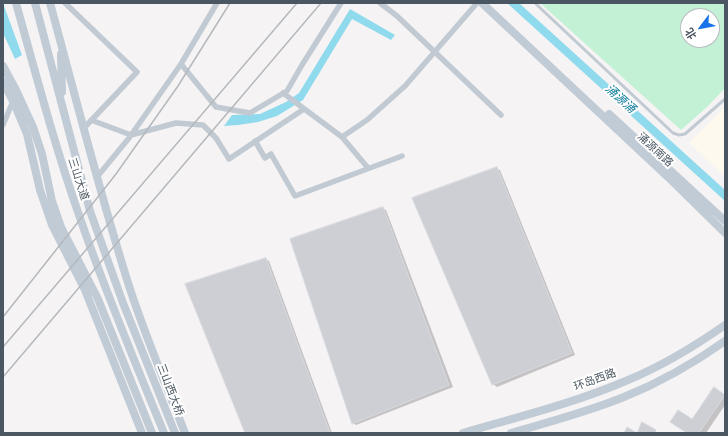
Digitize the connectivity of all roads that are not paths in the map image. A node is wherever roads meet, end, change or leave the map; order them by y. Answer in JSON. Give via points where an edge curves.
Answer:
{"nodes":[{"id":1,"x":12,"y":3,"type":"edge"},
{"id":2,"x":16,"y":3,"type":"edge"},
{"id":3,"x":35,"y":3,"type":"edge"},
{"id":4,"x":50,"y":3,"type":"edge"},
{"id":5,"x":67,"y":3,"type":"edge"},
{"id":6,"x":217,"y":3,"type":"edge"},
{"id":7,"x":341,"y":3,"type":"edge"},
{"id":8,"x":380,"y":3,"type":"edge"},
{"id":9,"x":477,"y":3,"type":"edge"},
{"id":10,"x":482,"y":3,"type":"edge"},
{"id":11,"x":488,"y":3,"type":"edge"},
{"id":12,"x":536,"y":4,"type":"dead end"},
{"id":13,"x":24,"y":31,"type":"junction"},
{"id":14,"x":60,"y":40,"type":"junction"},
{"id":15,"x":434,"y":52,"type":"junction"},
{"id":16,"x":181,"y":64,"type":"junction"},
{"id":17,"x":3,"y":66,"type":"edge"},
{"id":18,"x":3,"y":82,"type":"edge"},
{"id":19,"x":286,"y":95,"type":"junction"},
{"id":20,"x":725,"y":98,"type":"edge"},
{"id":21,"x":13,"y":101,"type":"junction"},
{"id":22,"x":63,"y":107,"type":"junction"},
{"id":23,"x":301,"y":107,"type":"junction"},
{"id":24,"x":501,"y":115,"type":"dead end"},
{"id":25,"x":91,"y":120,"type":"junction"},
{"id":26,"x":3,"y":125,"type":"edge"},
{"id":27,"x":84,"y":128,"type":"junction"},
{"id":28,"x":132,"y":135,"type":"junction"},
{"id":29,"x":342,"y":137,"type":"junction"},
{"id":30,"x":255,"y":141,"type":"junction"},
{"id":31,"x":402,"y":156,"type":"dead end"},
{"id":32,"x":368,"y":168,"type":"junction"},
{"id":33,"x":97,"y":177,"type":"junction"},
{"id":34,"x":725,"y":221,"type":"edge"},
{"id":35,"x":725,"y":233,"type":"edge"},
{"id":36,"x":725,"y":325,"type":"edge"},
{"id":37,"x":725,"y":341,"type":"edge"},
{"id":38,"x":145,"y":355,"type":"joint"},
{"id":39,"x":133,"y":356,"type":"joint"},
{"id":40,"x":142,"y":433,"type":"edge"},
{"id":41,"x":152,"y":433,"type":"edge"},
{"id":42,"x":164,"y":433,"type":"edge"},
{"id":43,"x":175,"y":433,"type":"edge"},
{"id":44,"x":184,"y":433,"type":"edge"},
{"id":45,"x":463,"y":433,"type":"edge"},
{"id":46,"x":511,"y":433,"type":"edge"}],
"edges":[{"from":1,"to":13,"type":"main road"},
{"from":2,"to":13,"type":"main road","name":"三山大道"},
{"from":3,"to":22,"type":"main road","name":"三山大道"},
{"from":4,"to":14,"type":"main road"},
{"from":5,"to":25,"type":"street","via":[[137,72]]},
{"from":6,"to":16,"type":"street"},
{"from":7,"to":19,"type":"street"},
{"from":8,"to":15,"type":"street"},
{"from":9,"to":15,"type":"street"},
{"from":10,"to":35,"type":"main road","name":"涌源南路"},
{"from":11,"to":34,"type":"main road","name":"涌源南路"},
{"from":12,"to":20,"type":"lane","via":[[673,133],[685,134]]},
{"from":13,"to":39,"type":"main road","name":"三山大道","via":[[53,136],[80,220]]},
{"from":14,"to":22,"type":"main road"},
{"from":14,"to":27,"type":"main road"},
{"from":15,"to":24,"type":"street"},
{"from":15,"to":29,"type":"street","via":[[404,86],[367,120]]},
{"from":16,"to":19,"type":"street","via":[[216,107],[250,113]]},
{"from":16,"to":28,"type":"street"},
{"from":17,"to":41,"type":"main road","via":[[33,127],[61,227],[98,299]]},
{"from":18,"to":21,"type":"main road"},
{"from":19,"to":23,"type":"street"},
{"from":21,"to":26,"type":"street"},
{"from":21,"to":40,"type":"main road","via":[[27,134],[40,190],[52,225],[85,290]]},
{"from":22,"to":38,"type":"main road","name":"三山大道","via":[[90,211]]},
{"from":23,"to":29,"type":"street"},
{"from":23,"to":30,"type":"street"},
{"from":25,"to":27,"type":"street"},
{"from":25,"to":28,"type":"street"},
{"from":27,"to":33,"type":"main road"},
{"from":28,"to":30,"type":"street","via":[[176,123],[203,125],[216,138],[229,158]]},
{"from":28,"to":33,"type":"street"},
{"from":29,"to":32,"type":"street"},
{"from":30,"to":32,"type":"street","via":[[266,158],[271,154],[295,196]]},
{"from":31,"to":32,"type":"street"},
{"from":33,"to":44,"type":"main road","via":[[140,318]]},
{"from":36,"to":45,"type":"main road","name":"环岛西路","via":[[669,360],[617,385],[547,409]]},
{"from":37,"to":46,"type":"main road","via":[[670,375],[624,397]]},
{"from":38,"to":43,"type":"main road","name":"三山西大桥"},
{"from":39,"to":42,"type":"main road","name":"三山西大桥"}]}
